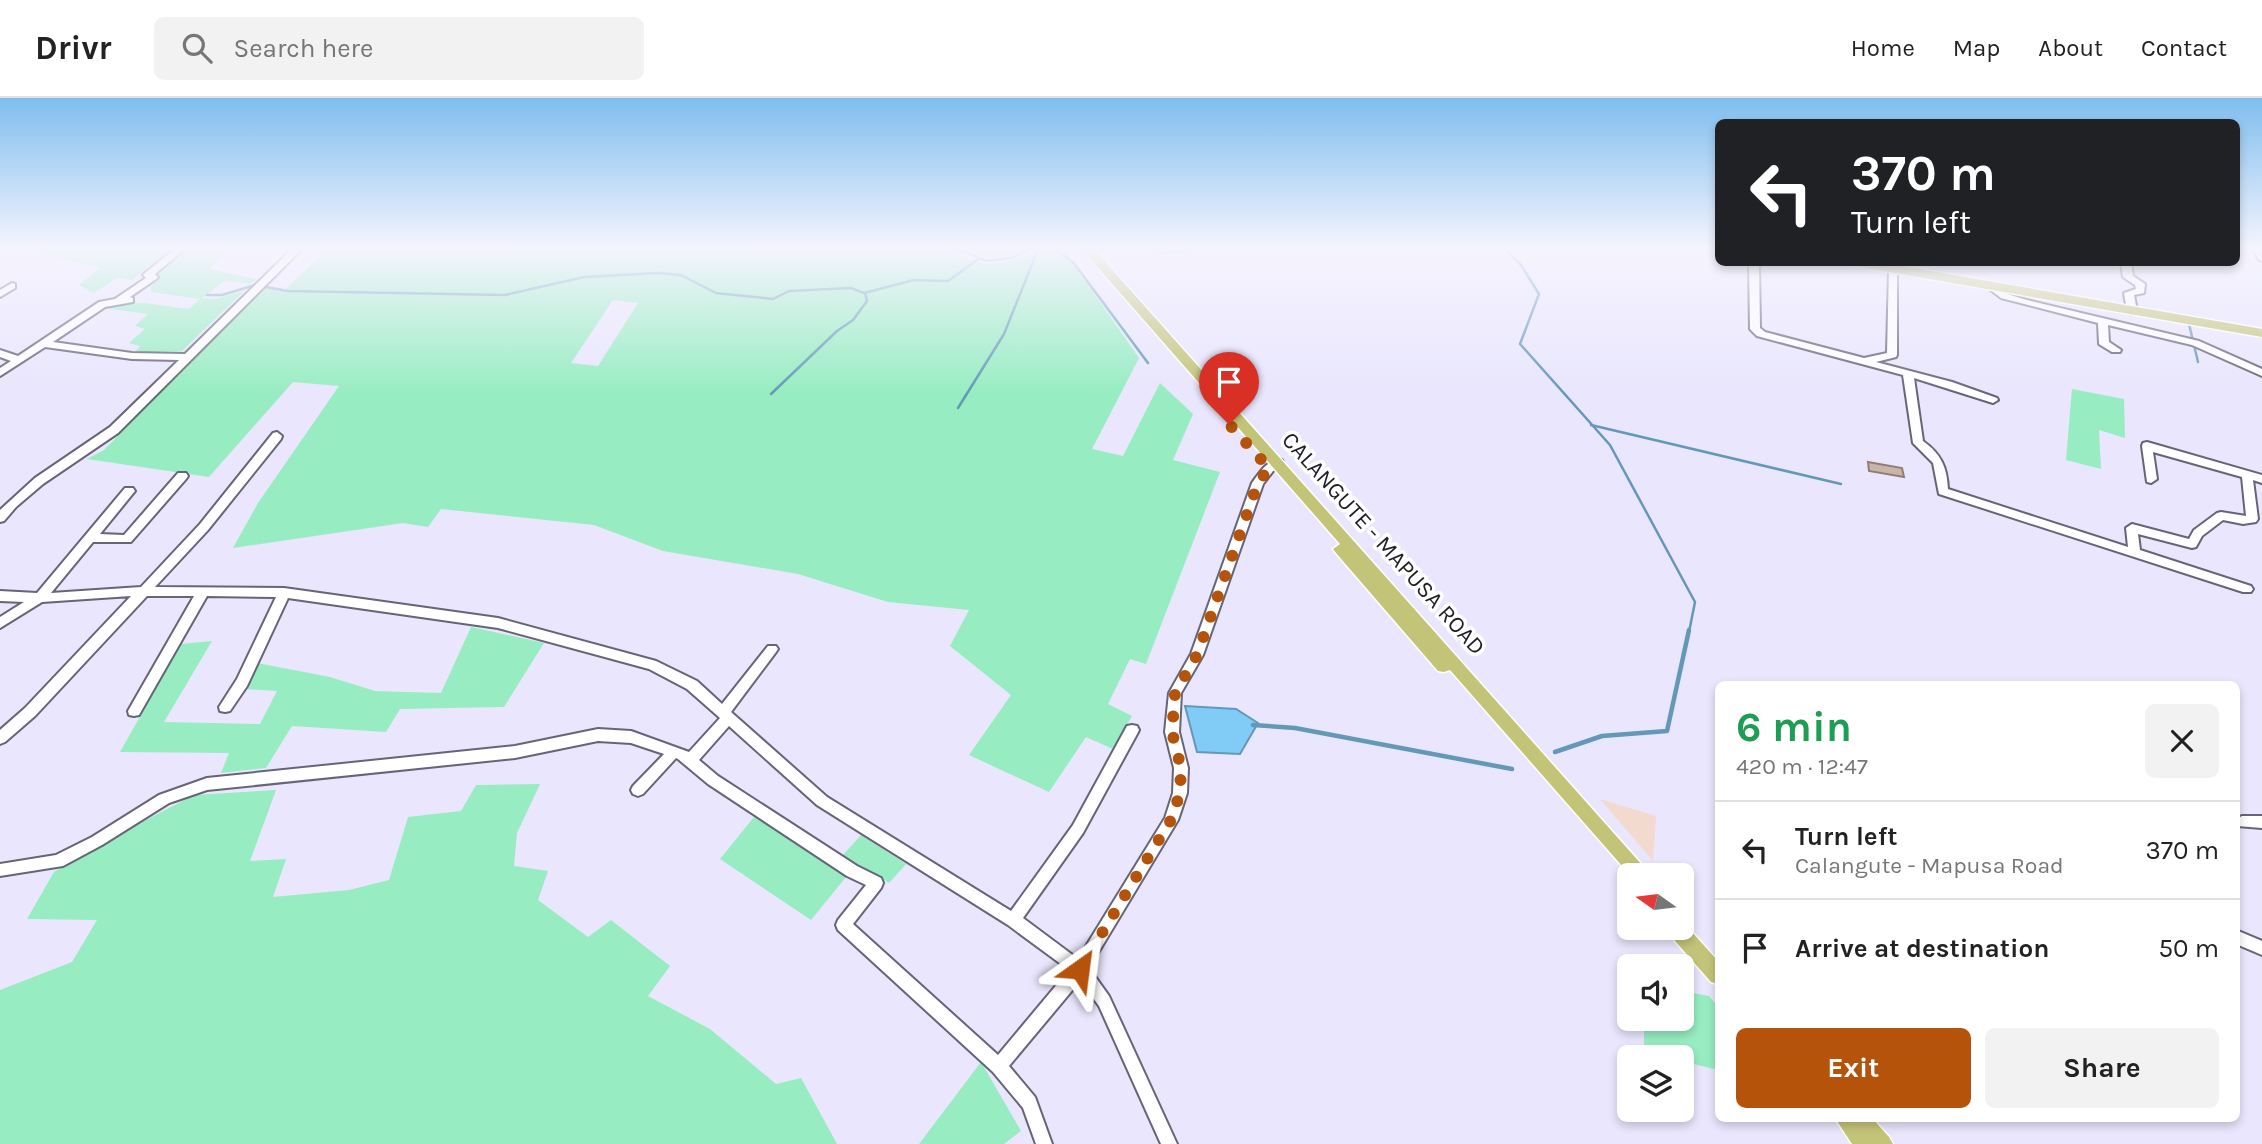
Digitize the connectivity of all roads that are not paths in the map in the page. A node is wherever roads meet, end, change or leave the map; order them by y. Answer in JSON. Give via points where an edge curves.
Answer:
{"nodes":[{"id":1,"x":130,"y":296,"type":"edge"},
{"id":2,"x":250,"y":296,"type":"edge"},
{"id":3,"x":1121,"y":296,"type":"edge"},
{"id":4,"x":1128,"y":296,"type":"edge"},
{"id":5,"x":1755,"y":296,"type":"edge"},
{"id":6,"x":1893,"y":296,"type":"edge"},
{"id":7,"x":2004,"y":296,"type":"edge"},
{"id":8,"x":2040,"y":296,"type":"edge"},
{"id":9,"x":2129,"y":296,"type":"edge"},
{"id":10,"x":2132,"y":311,"type":"junction"},
{"id":11,"x":2103,"y":321,"type":"junction"},
{"id":12,"x":2262,"y":333,"type":"edge"},
{"id":13,"x":43,"y":344,"type":"junction"},
{"id":14,"x":2116,"y":350,"type":"dead end"},
{"id":15,"x":0,"y":353,"type":"edge"},
{"id":16,"x":188,"y":357,"type":"junction"},
{"id":17,"x":19,"y":360,"type":"junction"},
{"id":18,"x":1864,"y":361,"type":"junction"},
{"id":19,"x":0,"y":373,"type":"edge"},
{"id":20,"x":2262,"y":373,"type":"edge"},
{"id":21,"x":1908,"y":374,"type":"junction"},
{"id":22,"x":1993,"y":400,"type":"dead end"},
{"id":23,"x":277,"y":436,"type":"dead end"},
{"id":24,"x":1273,"y":466,"type":"junction"},
{"id":25,"x":2247,"y":475,"type":"junction"},
{"id":26,"x":182,"y":476,"type":"dead end"},
{"id":27,"x":2151,"y":479,"type":"dead end"},
{"id":28,"x":2262,"y":479,"type":"edge"},
{"id":29,"x":129,"y":491,"type":"dead end"},
{"id":30,"x":0,"y":518,"type":"edge"},
{"id":31,"x":88,"y":538,"type":"junction"},
{"id":32,"x":2134,"y":553,"type":"junction"},
{"id":33,"x":2247,"y":589,"type":"dead end"},
{"id":34,"x":143,"y":591,"type":"junction"},
{"id":35,"x":203,"y":592,"type":"junction"},
{"id":36,"x":284,"y":593,"type":"junction"},
{"id":37,"x":0,"y":596,"type":"edge"},
{"id":38,"x":40,"y":598,"type":"junction"},
{"id":39,"x":0,"y":623,"type":"edge"},
{"id":40,"x":772,"y":649,"type":"dead end"},
{"id":41,"x":225,"y":707,"type":"dead end"},
{"id":42,"x":134,"y":711,"type":"dead end"},
{"id":43,"x":726,"y":715,"type":"junction"},
{"id":44,"x":1132,"y":730,"type":"dead end"},
{"id":45,"x":0,"y":738,"type":"edge"},
{"id":46,"x":674,"y":752,"type":"junction"},
{"id":47,"x":691,"y":761,"type":"junction"},
{"id":48,"x":638,"y":790,"type":"dead end"},
{"id":49,"x":2242,"y":822,"type":"dead end"},
{"id":50,"x":2262,"y":822,"type":"edge"},
{"id":51,"x":1619,"y":863,"type":"edge"},
{"id":52,"x":1632,"y":863,"type":"edge"},
{"id":53,"x":0,"y":870,"type":"edge"},
{"id":54,"x":1013,"y":920,"type":"junction"},
{"id":55,"x":1694,"y":933,"type":"edge"},
{"id":56,"x":2240,"y":939,"type":"edge"},
{"id":57,"x":1687,"y":940,"type":"edge"},
{"id":58,"x":2262,"y":948,"type":"edge"},
{"id":59,"x":1715,"y":958,"type":"edge"},
{"id":60,"x":1080,"y":969,"type":"junction"},
{"id":61,"x":1715,"y":972,"type":"edge"},
{"id":62,"x":999,"y":1066,"type":"junction"},
{"id":63,"x":1848,"y":1122,"type":"edge"},
{"id":64,"x":1862,"y":1122,"type":"edge"},
{"id":65,"x":1044,"y":1144,"type":"edge"},
{"id":66,"x":1169,"y":1144,"type":"edge"},
{"id":67,"x":1865,"y":1144,"type":"edge"},
{"id":68,"x":1882,"y":1144,"type":"edge"}],
"edges":[{"from":1,"to":13,"type":"street","via":[[102,304]]},
{"from":2,"to":16,"type":"street"},
{"from":3,"to":24,"type":"main road","name":"CALANGUTE - MAPUSA ROAD"},
{"from":4,"to":24,"type":"main road","name":"CALANGUTE - MAPUSA ROAD"},
{"from":5,"to":18,"type":"street","via":[[1755,329],[1760,334]]},
{"from":6,"to":18,"type":"street","via":[[1892,355]]},
{"from":7,"to":11,"type":"street"},
{"from":8,"to":10,"type":"main road"},
{"from":9,"to":10,"type":"street"},
{"from":10,"to":12,"type":"main road"},
{"from":11,"to":14,"type":"street","via":[[2104,344]]},
{"from":11,"to":20,"type":"street","via":[[2195,343]]},
{"from":13,"to":16,"type":"street","via":[[132,356]]},
{"from":13,"to":17,"type":"street"},
{"from":15,"to":17,"type":"street"},
{"from":16,"to":30,"type":"street","via":[[114,430],[40,478]]},
{"from":17,"to":19,"type":"street"},
{"from":18,"to":21,"type":"street"},
{"from":21,"to":22,"type":"street"},
{"from":21,"to":32,"type":"street","via":[[1918,443],[1941,463],[1943,491]]},
{"from":23,"to":34,"type":"street","via":[[204,527]]},
{"from":24,"to":51,"type":"main road","name":"CALANGUTE - MAPUSA ROAD"},
{"from":24,"to":52,"type":"main road","name":"CALANGUTE - MAPUSA ROAD"},
{"from":24,"to":60,"type":"street","via":[[1258,483],[1197,655],[1175,693],[1172,732],[1181,768],[1180,793],[1171,820]]},
{"from":25,"to":27,"type":"street","via":[[2147,446]]},
{"from":25,"to":28,"type":"street"},
{"from":25,"to":32,"type":"street","via":[[2252,519],[2221,516],[2192,544],[2132,528]]},
{"from":26,"to":31,"type":"street","via":[[127,539]]},
{"from":29,"to":31,"type":"street"},
{"from":31,"to":38,"type":"street"},
{"from":32,"to":33,"type":"street"},
{"from":34,"to":35,"type":"street"},
{"from":34,"to":38,"type":"street"},
{"from":34,"to":45,"type":"street"},
{"from":35,"to":36,"type":"street"},
{"from":35,"to":42,"type":"street"},
{"from":36,"to":41,"type":"street","via":[[242,682]]},
{"from":36,"to":43,"type":"street","via":[[498,623],[639,661],[692,685]]},
{"from":37,"to":38,"type":"street"},
{"from":38,"to":39,"type":"street"},
{"from":40,"to":43,"type":"street"},
{"from":43,"to":47,"type":"street"},
{"from":43,"to":54,"type":"street","via":[[822,802]]},
{"from":44,"to":54,"type":"street","via":[[1078,829]]},
{"from":46,"to":47,"type":"street"},
{"from":46,"to":48,"type":"street"},
{"from":46,"to":53,"type":"street","via":[[631,737],[598,735],[515,752],[207,784],[164,799],[58,861]]},
{"from":47,"to":62,"type":"street","via":[[713,780],[876,883],[843,925]]},
{"from":49,"to":50,"type":"street"},
{"from":54,"to":60,"type":"street"},
{"from":55,"to":59,"type":"main road"},
{"from":56,"to":58,"type":"street"},
{"from":57,"to":61,"type":"main road"},
{"from":60,"to":62,"type":"street"},
{"from":60,"to":66,"type":"street","via":[[1104,1001]]},
{"from":62,"to":65,"type":"street","via":[[1028,1103]]},
{"from":63,"to":67,"type":"main road"},
{"from":64,"to":68,"type":"main road"}]}
